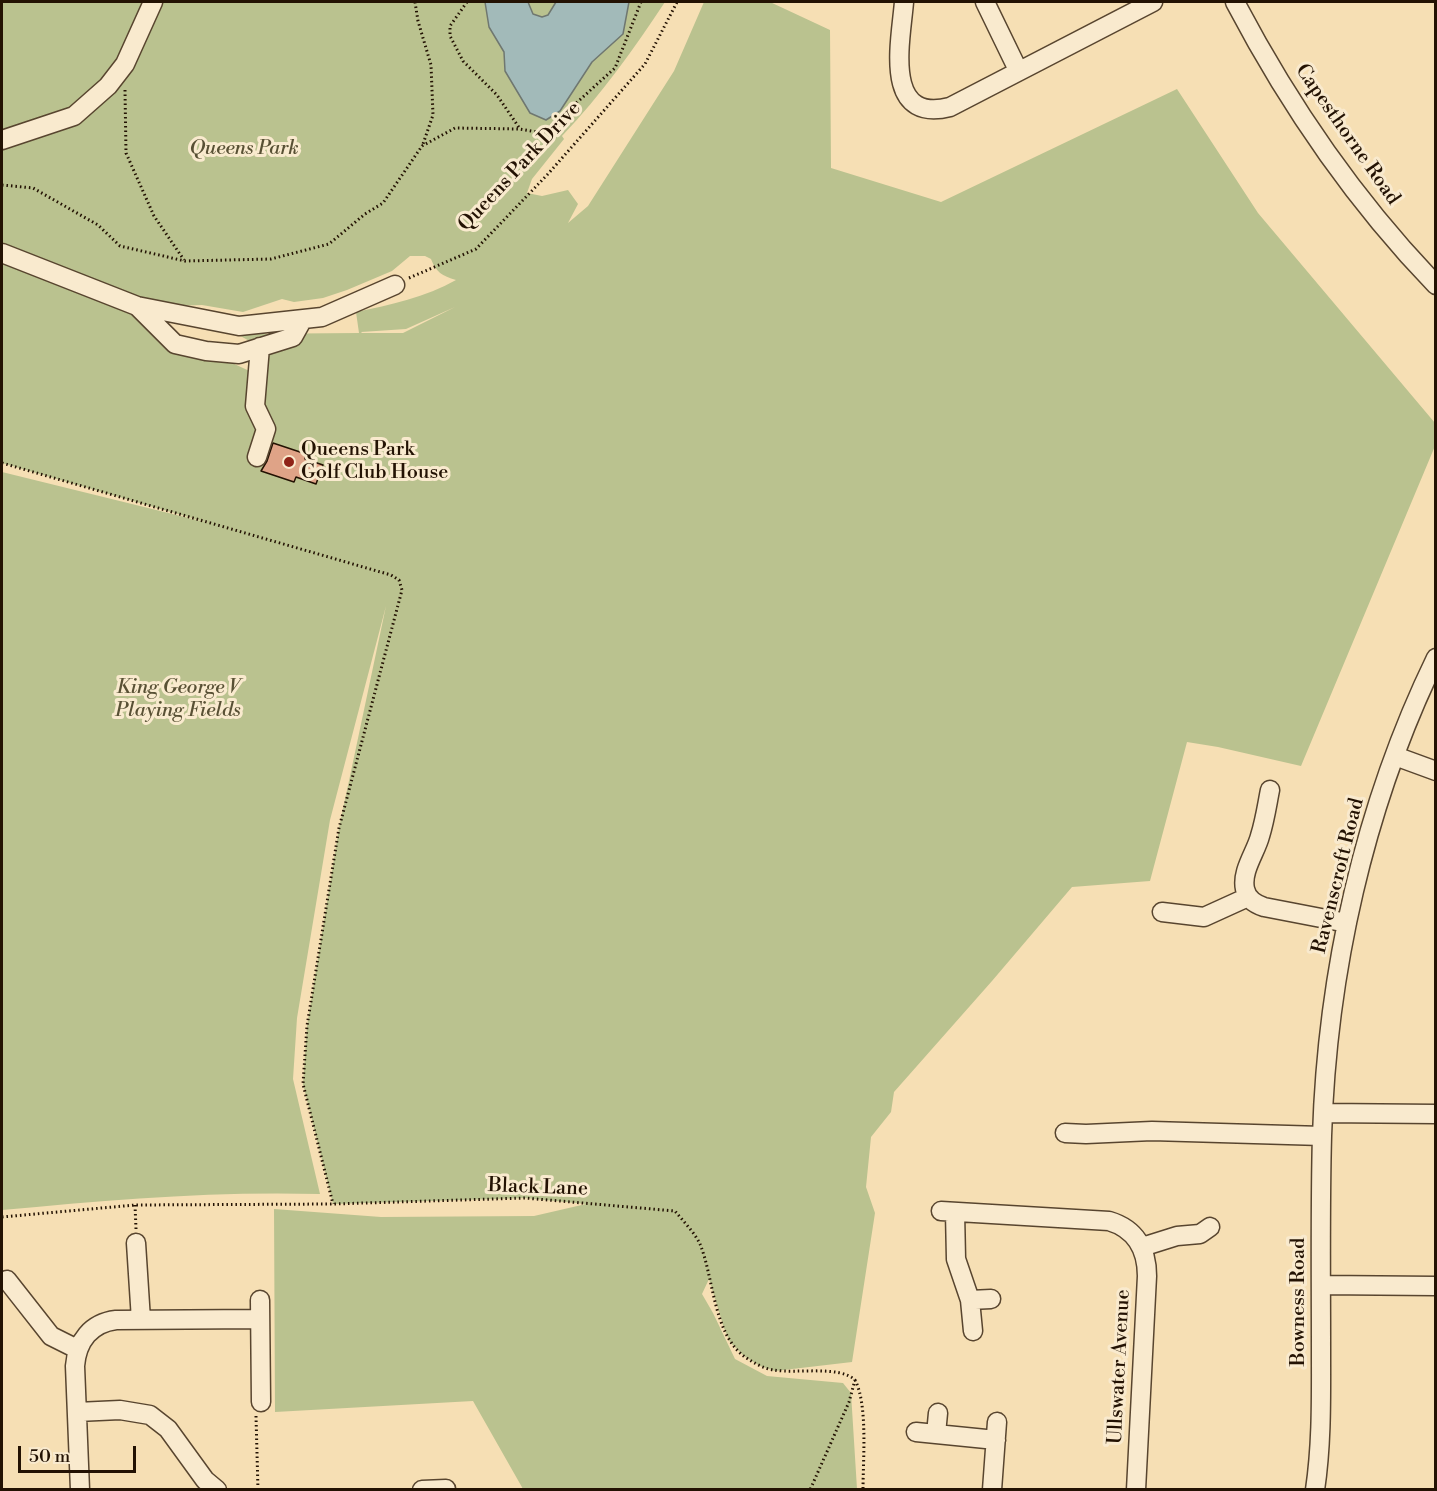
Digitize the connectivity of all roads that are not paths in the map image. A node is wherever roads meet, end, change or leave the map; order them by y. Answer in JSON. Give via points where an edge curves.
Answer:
{"nodes":[{"id":1,"x":153,"y":2,"type":"edge"},
{"id":2,"x":904,"y":2,"type":"edge"},
{"id":3,"x":984,"y":2,"type":"edge"},
{"id":4,"x":1153,"y":2,"type":"edge"},
{"id":5,"x":1235,"y":2,"type":"edge"},
{"id":6,"x":1018,"y":70,"type":"junction"},
{"id":7,"x":2,"y":140,"type":"edge"},
{"id":8,"x":2,"y":253,"type":"edge"},
{"id":9,"x":395,"y":285,"type":"road end"},
{"id":10,"x":1436,"y":285,"type":"edge"},
{"id":11,"x":137,"y":306,"type":"junction"},
{"id":12,"x":303,"y":319,"type":"junction"},
{"id":13,"x":239,"y":326,"type":"junction"},
{"id":14,"x":260,"y":347,"type":"junction"},
{"id":15,"x":239,"y":354,"type":"junction"},
{"id":16,"x":257,"y":457,"type":"dead end"},
{"id":17,"x":1436,"y":658,"type":"edge"},
{"id":18,"x":1395,"y":756,"type":"junction"},
{"id":19,"x":1436,"y":771,"type":"edge"},
{"id":20,"x":1270,"y":790,"type":"dead end"},
{"id":21,"x":1248,"y":897,"type":"junction"},
{"id":22,"x":1162,"y":912,"type":"dead end"},
{"id":23,"x":1347,"y":922,"type":"junction"},
{"id":24,"x":1323,"y":1113,"type":"junction"},
{"id":25,"x":1436,"y":1114,"type":"edge"},
{"id":26,"x":1065,"y":1133,"type":"dead end"},
{"id":27,"x":1322,"y":1136,"type":"junction"},
{"id":28,"x":1210,"y":1227,"type":"dead end"},
{"id":29,"x":136,"y":1243,"type":"road end"},
{"id":30,"x":1142,"y":1247,"type":"junction"},
{"id":31,"x":7,"y":1280,"type":"dead end"},
{"id":32,"x":1321,"y":1285,"type":"junction"},
{"id":33,"x":1436,"y":1286,"type":"edge"},
{"id":34,"x":991,"y":1299,"type":"dead end"},
{"id":35,"x":260,"y":1300,"type":"dead end"},
{"id":36,"x":970,"y":1300,"type":"junction"},
{"id":37,"x":260,"y":1319,"type":"junction"},
{"id":38,"x":141,"y":1320,"type":"junction"},
{"id":39,"x":973,"y":1331,"type":"dead end"},
{"id":40,"x":77,"y":1349,"type":"junction"},
{"id":41,"x":261,"y":1402,"type":"road end"},
{"id":42,"x":77,"y":1412,"type":"junction"},
{"id":43,"x":938,"y":1413,"type":"dead end"},
{"id":44,"x":997,"y":1422,"type":"dead end"},
{"id":45,"x":916,"y":1432,"type":"dead end"},
{"id":46,"x":936,"y":1434,"type":"junction"},
{"id":47,"x":996,"y":1440,"type":"junction"},
{"id":48,"x":446,"y":1484,"type":"edge"},
{"id":49,"x":80,"y":1490,"type":"edge"},
{"id":50,"x":217,"y":1490,"type":"edge"},
{"id":51,"x":422,"y":1490,"type":"edge"},
{"id":52,"x":992,"y":1490,"type":"edge"},
{"id":53,"x":1136,"y":1490,"type":"edge"},
{"id":54,"x":1315,"y":1490,"type":"edge"}],
"edges":[{"from":1,"to":7,"type":"street","via":[[125,64],[108,86],[74,116]]},
{"from":2,"to":6,"type":"street","via":[[900,78],[913,103],[930,109],[950,107]]},
{"from":3,"to":6,"type":"street"},
{"from":4,"to":6,"type":"street"},
{"from":5,"to":10,"type":"street","name":"Capesthorne Road","via":[[1283,87],[1343,174]]},
{"from":8,"to":11,"type":"street"},
{"from":9,"to":12,"type":"street","via":[[322,317]]},
{"from":11,"to":13,"type":"street"},
{"from":11,"to":15,"type":"street","via":[[175,344]]},
{"from":12,"to":13,"type":"street"},
{"from":12,"to":14,"type":"street","via":[[292,337]]},
{"from":13,"to":15,"type":"street"},
{"from":14,"to":15,"type":"street"},
{"from":14,"to":16,"type":"street","via":[[255,406],[266,429]]},
{"from":17,"to":18,"type":"street","name":"Ravenscroft Road"},
{"from":18,"to":19,"type":"street"},
{"from":18,"to":23,"type":"street","name":"Ravenscroft Road"},
{"from":20,"to":21,"type":"street","via":[[1261,835],[1244,878]]},
{"from":21,"to":22,"type":"street","via":[[1204,917]]},
{"from":21,"to":23,"type":"street","via":[[1264,907]]},
{"from":23,"to":24,"type":"street","name":"Ravenscroft Road"},
{"from":24,"to":25,"type":"street"},
{"from":24,"to":27,"type":"street","name":"Bowness Road"},
{"from":26,"to":27,"type":"street","via":[[1152,1131]]},
{"from":27,"to":32,"type":"street","name":"Bowness Road"},
{"from":28,"to":30,"type":"street","via":[[1200,1234],[1177,1236]]},
{"from":29,"to":38,"type":"street"},
{"from":30,"to":36,"type":"street","via":[[1129,1230],[1109,1221],[948,1211],[956,1259]]},
{"from":30,"to":53,"type":"street","name":"Ullswater Avenue","via":[[1147,1276]]},
{"from":31,"to":40,"type":"street","via":[[51,1336]]},
{"from":32,"to":33,"type":"street"},
{"from":32,"to":54,"type":"street","name":"Bowness Road","via":[[1321,1411]]},
{"from":34,"to":36,"type":"street"},
{"from":35,"to":37,"type":"street"},
{"from":36,"to":39,"type":"street"},
{"from":37,"to":38,"type":"street"},
{"from":37,"to":41,"type":"street"},
{"from":38,"to":40,"type":"street","via":[[103,1323],[87,1333]]},
{"from":40,"to":42,"type":"street"},
{"from":42,"to":49,"type":"street"},
{"from":42,"to":50,"type":"street","via":[[120,1410],[150,1415],[168,1429],[205,1480]]},
{"from":43,"to":46,"type":"street"},
{"from":44,"to":47,"type":"street"},
{"from":45,"to":46,"type":"street"},
{"from":46,"to":47,"type":"street"},
{"from":47,"to":52,"type":"street"},
{"from":48,"to":51,"type":"street"}]}
